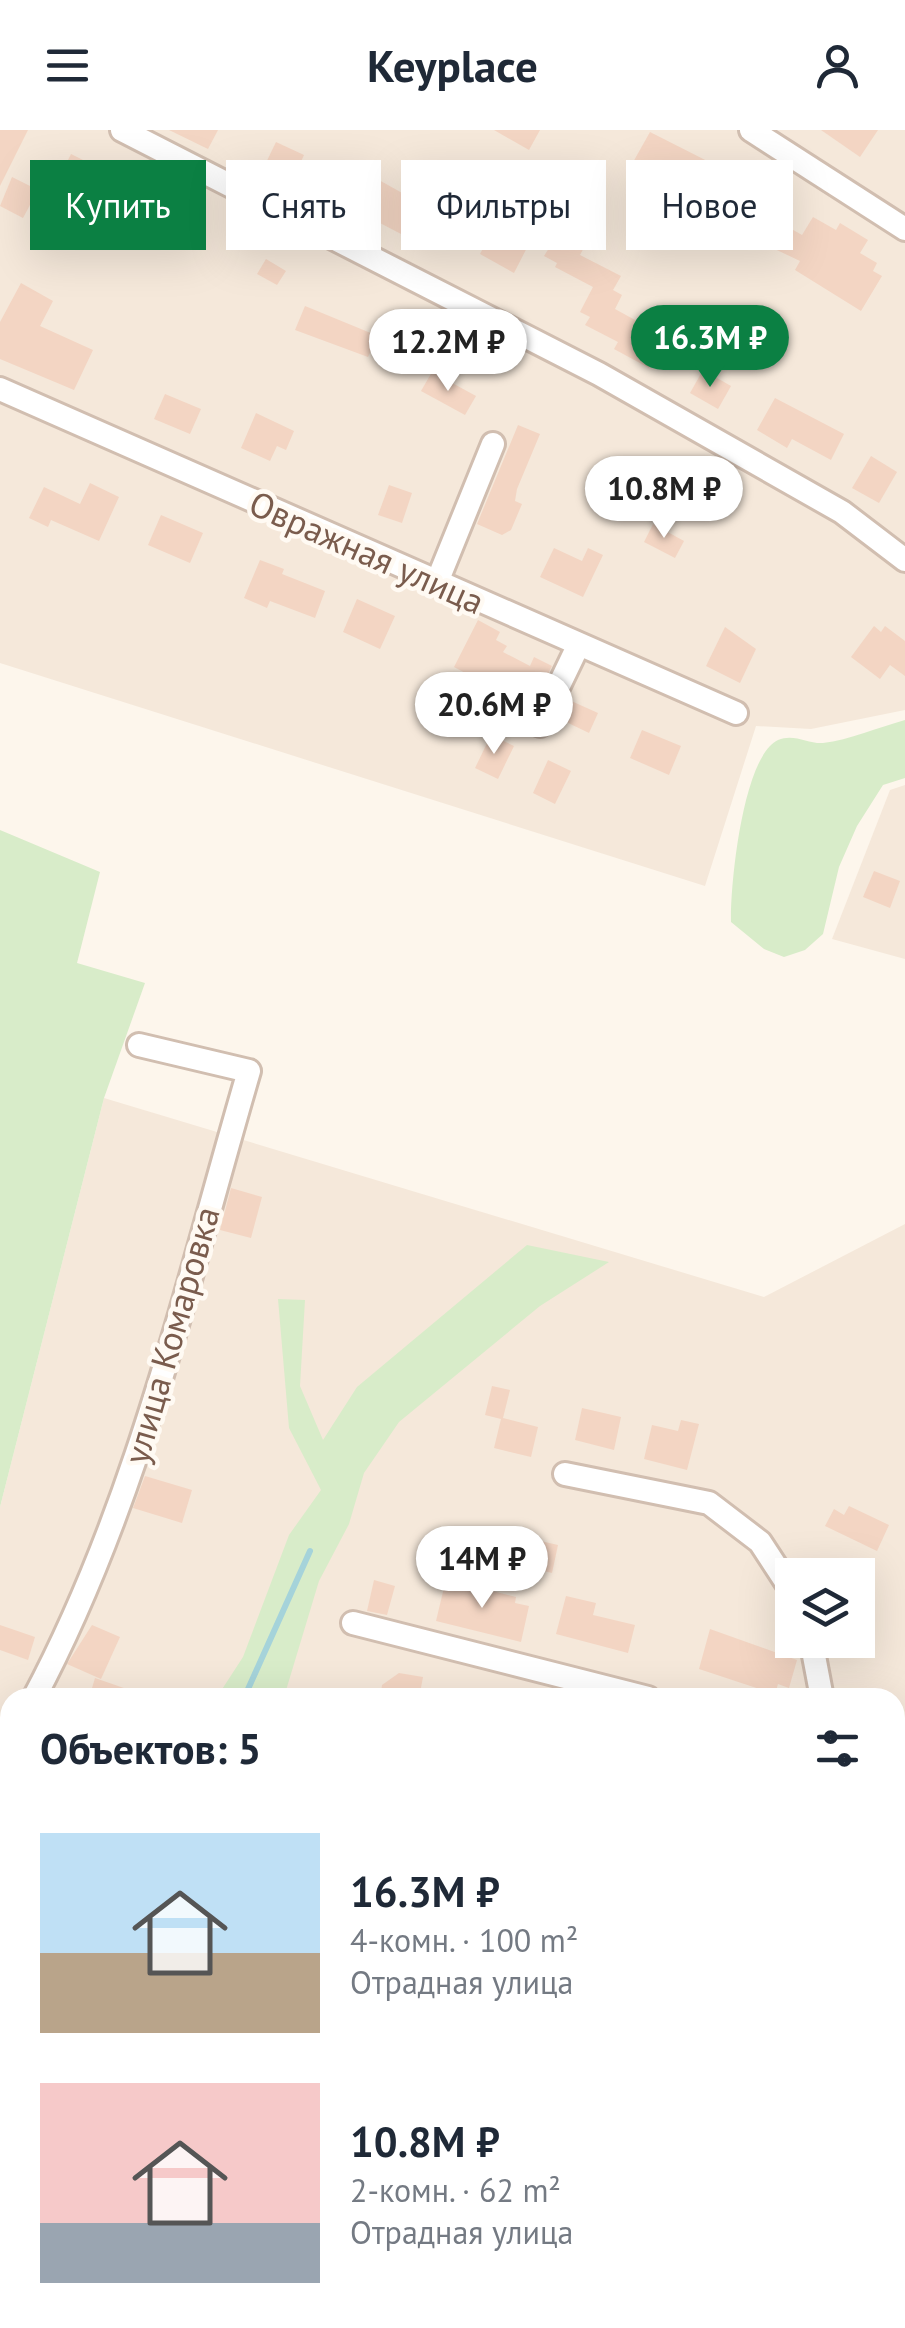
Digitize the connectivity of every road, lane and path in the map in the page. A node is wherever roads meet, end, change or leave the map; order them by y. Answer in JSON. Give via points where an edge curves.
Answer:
{"nodes":[{"id":1,"x":122,"y":130,"type":"edge"},
{"id":2,"x":751,"y":130,"type":"edge"},
{"id":3,"x":905,"y":230,"type":"edge"},
{"id":4,"x":0,"y":389,"type":"edge"},
{"id":5,"x":493,"y":444,"type":"dead end"},
{"id":6,"x":905,"y":560,"type":"edge"},
{"id":7,"x":436,"y":582,"type":"junction"},
{"id":8,"x":578,"y":646,"type":"junction"},
{"id":9,"x":736,"y":713,"type":"dead end"},
{"id":10,"x":540,"y":725,"type":"dead end"},
{"id":11,"x":138,"y":1045,"type":"dead end"},
{"id":12,"x":565,"y":1474,"type":"dead end"},
{"id":13,"x":775,"y":1565,"type":"edge"},
{"id":14,"x":353,"y":1623,"type":"dead end"},
{"id":15,"x":814,"y":1658,"type":"edge"},
{"id":16,"x":39,"y":1688,"type":"edge"},
{"id":17,"x":609,"y":1688,"type":"edge"},
{"id":18,"x":820,"y":1688,"type":"edge"}],
"edges":[{"from":1,"to":6,"type":"street","via":[[599,374],[842,512]]},
{"from":2,"to":3,"type":"street"},
{"from":4,"to":7,"type":"street","name":"Овражная улица"},
{"from":5,"to":7,"type":"street"},
{"from":7,"to":8,"type":"street","name":"Овражная улица"},
{"from":8,"to":9,"type":"street","name":"Овражная улица"},
{"from":8,"to":10,"type":"street"},
{"from":11,"to":16,"type":"street","name":"улица Комаровка","via":[[249,1071],[127,1482],[69,1632]]},
{"from":12,"to":13,"type":"street","via":[[709,1503],[760,1542]]},
{"from":14,"to":17,"type":"street"},
{"from":15,"to":18,"type":"street"}]}
